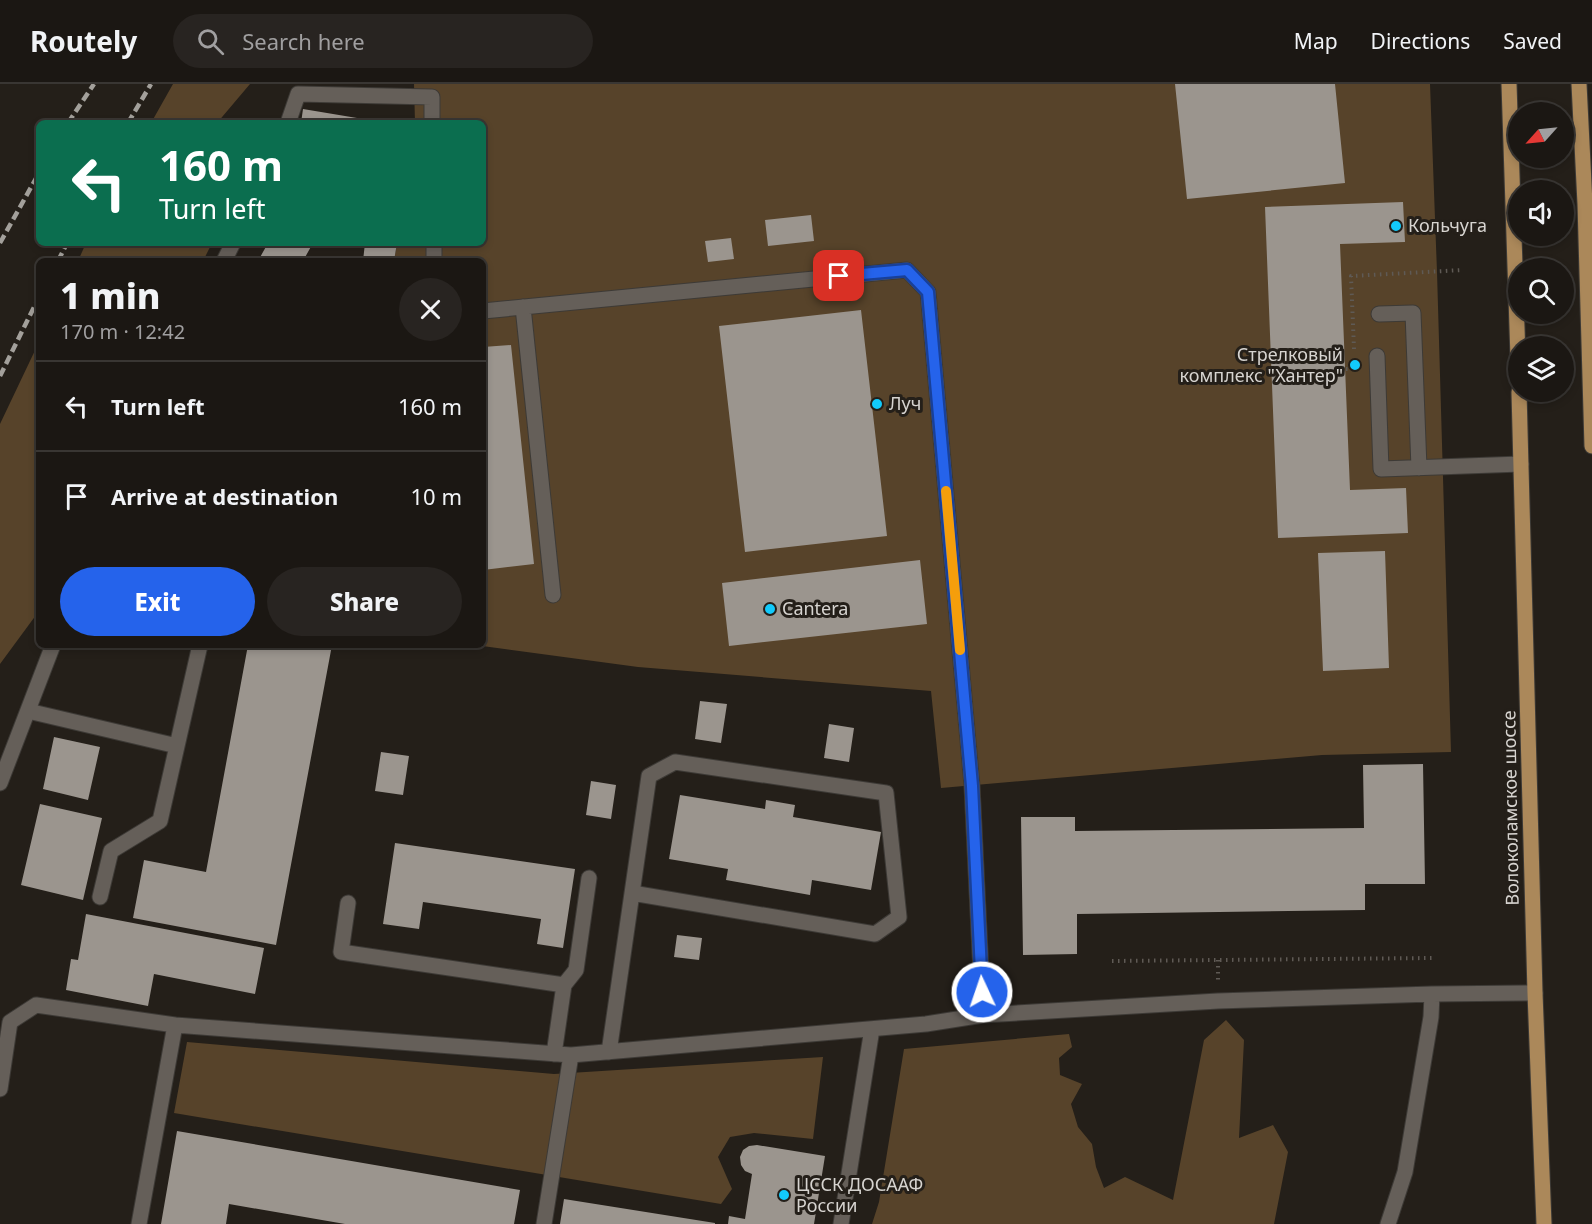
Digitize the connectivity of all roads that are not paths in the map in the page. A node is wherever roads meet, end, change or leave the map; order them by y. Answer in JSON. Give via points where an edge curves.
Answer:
{"nodes":[{"id":1,"x":1509,"y":84,"type":"edge"},
{"id":2,"x":1579,"y":84,"type":"edge"},
{"id":3,"x":289,"y":120,"type":"edge"},
{"id":4,"x":432,"y":120,"type":"edge"},
{"id":5,"x":523,"y":307,"type":"junction"},
{"id":6,"x":486,"y":311,"type":"edge"},
{"id":7,"x":1379,"y":314,"type":"dead end"},
{"id":8,"x":1517,"y":336,"type":"edge"},
{"id":9,"x":1377,"y":356,"type":"dead end"},
{"id":10,"x":1519,"y":402,"type":"edge"},
{"id":11,"x":1592,"y":446,"type":"edge"},
{"id":12,"x":1521,"y":464,"type":"junction"},
{"id":13,"x":1419,"y":468,"type":"junction"},
{"id":14,"x":553,"y":595,"type":"dead end"},
{"id":15,"x":52,"y":648,"type":"edge"},
{"id":16,"x":199,"y":648,"type":"edge"},
{"id":17,"x":28,"y":711,"type":"junction"},
{"id":18,"x":177,"y":746,"type":"junction"},
{"id":19,"x":0,"y":783,"type":"edge"},
{"id":20,"x":589,"y":878,"type":"dead end"},
{"id":21,"x":632,"y":893,"type":"junction"},
{"id":22,"x":100,"y":897,"type":"dead end"},
{"id":23,"x":348,"y":903,"type":"dead end"},
{"id":24,"x":564,"y":985,"type":"junction"},
{"id":25,"x":1535,"y":993,"type":"junction"},
{"id":26,"x":1432,"y":994,"type":"junction"},
{"id":27,"x":983,"y":1015,"type":"junction"},
{"id":28,"x":175,"y":1025,"type":"junction"},
{"id":29,"x":872,"y":1029,"type":"junction"},
{"id":30,"x":609,"y":1052,"type":"junction"},
{"id":31,"x":554,"y":1054,"type":"junction"},
{"id":32,"x":572,"y":1055,"type":"junction"},
{"id":33,"x":0,"y":1089,"type":"edge"},
{"id":34,"x":139,"y":1224,"type":"edge"},
{"id":35,"x":544,"y":1224,"type":"edge"},
{"id":36,"x":841,"y":1224,"type":"edge"},
{"id":37,"x":1388,"y":1224,"type":"edge"},
{"id":38,"x":1544,"y":1224,"type":"edge"}],
"edges":[{"from":1,"to":8,"type":"main road"},
{"from":2,"to":11,"type":"main road"},
{"from":3,"to":4,"type":"lane","via":[[298,94],[432,97]]},
{"from":5,"to":6,"type":"lane"},
{"from":5,"to":14,"type":"lane"},
{"from":5,"to":27,"type":"lane","via":[[907,270],[928,292],[972,786]]},
{"from":7,"to":13,"type":"lane","via":[[1413,313]]},
{"from":9,"to":13,"type":"lane","via":[[1381,469]]},
{"from":10,"to":12,"type":"main road","name":"Волоколамское шоссе"},
{"from":12,"to":13,"type":"lane"},
{"from":12,"to":25,"type":"main road","name":"Волоколамское шоссе"},
{"from":15,"to":17,"type":"lane"},
{"from":16,"to":18,"type":"lane"},
{"from":17,"to":18,"type":"lane"},
{"from":17,"to":19,"type":"lane"},
{"from":18,"to":22,"type":"lane","via":[[160,821],[111,851]]},
{"from":20,"to":24,"type":"lane","via":[[576,970]]},
{"from":21,"to":21,"type":"lane","via":[[650,776],[675,762],[886,793],[899,917],[875,934]]},
{"from":21,"to":30,"type":"lane"},
{"from":23,"to":24,"type":"lane","via":[[340,952]]},
{"from":24,"to":31,"type":"lane"},
{"from":25,"to":26,"type":"lane"},
{"from":25,"to":38,"type":"main road","name":"Волоколамское шоссе"},
{"from":26,"to":27,"type":"lane","via":[[1218,1001]]},
{"from":26,"to":37,"type":"lane","via":[[1405,1172]]},
{"from":27,"to":29,"type":"lane"},
{"from":28,"to":31,"type":"lane"},
{"from":28,"to":33,"type":"lane","via":[[36,1005],[10,1022]]},
{"from":28,"to":34,"type":"lane"},
{"from":29,"to":30,"type":"lane"},
{"from":29,"to":36,"type":"lane"},
{"from":30,"to":32,"type":"lane"},
{"from":31,"to":32,"type":"lane"},
{"from":32,"to":35,"type":"lane"}]}
